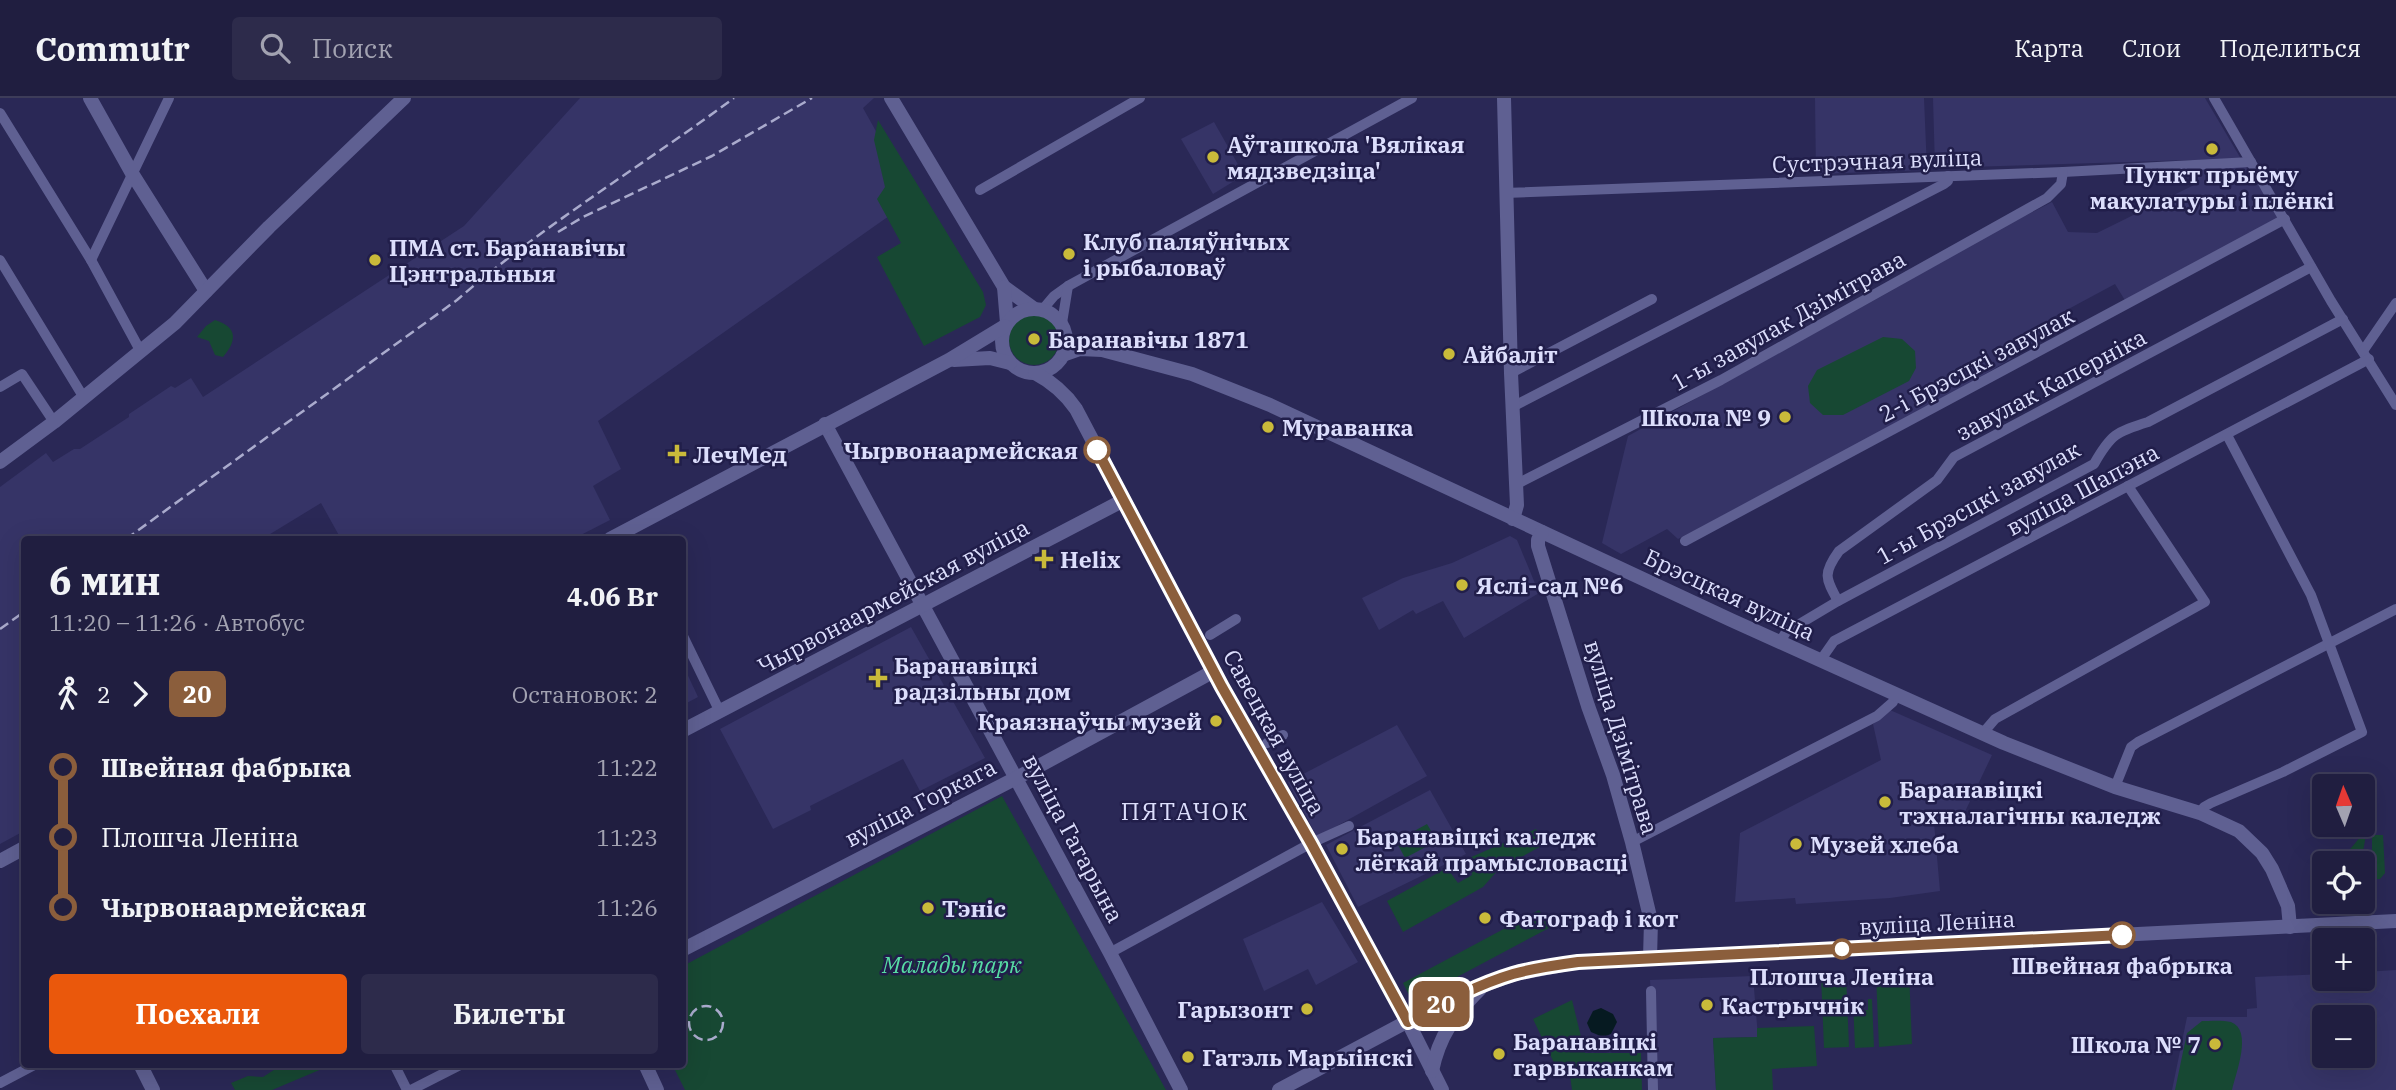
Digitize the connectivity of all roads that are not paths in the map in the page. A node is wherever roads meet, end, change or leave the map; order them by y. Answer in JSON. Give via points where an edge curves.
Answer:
{"nodes":[{"id":1,"x":90,"y":98,"type":"edge"},
{"id":2,"x":169,"y":98,"type":"edge"},
{"id":3,"x":404,"y":98,"type":"edge"},
{"id":4,"x":891,"y":98,"type":"edge"},
{"id":5,"x":1140,"y":98,"type":"edge"},
{"id":6,"x":1412,"y":98,"type":"edge"},
{"id":7,"x":1504,"y":98,"type":"edge"},
{"id":8,"x":2214,"y":98,"type":"edge"},
{"id":9,"x":2,"y":121,"type":"edge"},
{"id":10,"x":2251,"y":162,"type":"junction"},
{"id":11,"x":2063,"y":172,"type":"junction"},
{"id":12,"x":133,"y":176,"type":"junction"},
{"id":13,"x":1948,"y":176,"type":"junction"},
{"id":14,"x":980,"y":190,"type":"dead end"},
{"id":15,"x":1505,"y":193,"type":"junction"},
{"id":16,"x":2285,"y":219,"type":"junction"},
{"id":17,"x":0,"y":260,"type":"edge"},
{"id":18,"x":91,"y":260,"type":"junction"},
{"id":19,"x":2311,"y":267,"type":"junction"},
{"id":20,"x":1068,"y":286,"type":"junction"},
{"id":21,"x":1004,"y":287,"type":"junction"},
{"id":22,"x":206,"y":291,"type":"junction"},
{"id":23,"x":1652,"y":299,"type":"dead end"},
{"id":24,"x":2395,"y":306,"type":"edge"},
{"id":25,"x":1038,"y":309,"type":"junction"},
{"id":26,"x":2343,"y":319,"type":"junction"},
{"id":27,"x":1006,"y":324,"type":"junction"},
{"id":28,"x":1063,"y":327,"type":"junction"},
{"id":29,"x":1102,"y":350,"type":"junction"},
{"id":30,"x":141,"y":352,"type":"junction"},
{"id":31,"x":2366,"y":355,"type":"junction"},
{"id":32,"x":1061,"y":359,"type":"junction"},
{"id":33,"x":949,"y":360,"type":"junction"},
{"id":34,"x":1010,"y":363,"type":"junction"},
{"id":35,"x":1035,"y":373,"type":"junction"},
{"id":36,"x":1511,"y":373,"type":"junction"},
{"id":37,"x":0,"y":387,"type":"edge"},
{"id":38,"x":1068,"y":396,"type":"junction"},
{"id":39,"x":84,"y":398,"type":"junction"},
{"id":40,"x":2396,"y":405,"type":"edge"},
{"id":41,"x":1512,"y":407,"type":"junction"},
{"id":42,"x":54,"y":422,"type":"junction"},
{"id":43,"x":825,"y":424,"type":"junction"},
{"id":44,"x":2227,"y":435,"type":"junction"},
{"id":45,"x":0,"y":462,"type":"edge"},
{"id":46,"x":1516,"y":485,"type":"junction"},
{"id":47,"x":2128,"y":486,"type":"junction"},
{"id":48,"x":1124,"y":500,"type":"junction"},
{"id":49,"x":1513,"y":520,"type":"junction"},
{"id":50,"x":634,"y":533,"type":"edge"},
{"id":51,"x":1542,"y":533,"type":"junction"},
{"id":52,"x":1685,"y":541,"type":"dead end"},
{"id":53,"x":1838,"y":601,"type":"junction"},
{"id":54,"x":923,"y":606,"type":"junction"},
{"id":55,"x":2396,"y":609,"type":"edge"},
{"id":56,"x":1236,"y":620,"type":"dead end"},
{"id":57,"x":1210,"y":635,"type":"dead end"},
{"id":58,"x":686,"y":642,"type":"edge"},
{"id":59,"x":1780,"y":642,"type":"junction"},
{"id":60,"x":2331,"y":643,"type":"junction"},
{"id":61,"x":1820,"y":661,"type":"junction"},
{"id":62,"x":1214,"y":671,"type":"junction"},
{"id":63,"x":1895,"y":695,"type":"junction"},
{"id":64,"x":720,"y":712,"type":"junction"},
{"id":65,"x":686,"y":729,"type":"edge"},
{"id":66,"x":1983,"y":733,"type":"junction"},
{"id":67,"x":1283,"y":735,"type":"dead end"},
{"id":68,"x":1268,"y":743,"type":"dead end"},
{"id":69,"x":1016,"y":778,"type":"junction"},
{"id":70,"x":2115,"y":787,"type":"junction"},
{"id":71,"x":2200,"y":813,"type":"junction"},
{"id":72,"x":1349,"y":826,"type":"dead end"},
{"id":73,"x":1318,"y":840,"type":"dead end"},
{"id":74,"x":1632,"y":842,"type":"junction"},
{"id":75,"x":1304,"y":846,"type":"dead end"},
{"id":76,"x":21,"y":850,"type":"edge"},
{"id":77,"x":0,"y":861,"type":"edge"},
{"id":78,"x":2396,"y":921,"type":"edge"},
{"id":79,"x":2290,"y":927,"type":"junction"},
{"id":80,"x":686,"y":948,"type":"edge"},
{"id":81,"x":1117,"y":949,"type":"dead end"},
{"id":82,"x":1650,"y":958,"type":"junction"},
{"id":83,"x":1487,"y":984,"type":"junction"},
{"id":84,"x":1651,"y":991,"type":"dead end"},
{"id":85,"x":1408,"y":1022,"type":"junction"},
{"id":86,"x":28,"y":1068,"type":"edge"},
{"id":87,"x":142,"y":1068,"type":"edge"},
{"id":88,"x":396,"y":1068,"type":"edge"},
{"id":89,"x":453,"y":1068,"type":"edge"},
{"id":90,"x":647,"y":1068,"type":"edge"},
{"id":91,"x":1432,"y":1071,"type":"junction"},
{"id":92,"x":0,"y":1083,"type":"edge"},
{"id":93,"x":153,"y":1090,"type":"edge"},
{"id":94,"x":409,"y":1090,"type":"edge"},
{"id":95,"x":657,"y":1090,"type":"edge"},
{"id":96,"x":1181,"y":1090,"type":"edge"},
{"id":97,"x":1279,"y":1090,"type":"edge"},
{"id":98,"x":1442,"y":1090,"type":"edge"},
{"id":99,"x":1653,"y":1090,"type":"edge"}],
"edges":[{"from":1,"to":12,"type":"main road"},
{"from":2,"to":12,"type":"street"},
{"from":3,"to":22,"type":"main road"},
{"from":4,"to":21,"type":"main road"},
{"from":5,"to":14,"type":"street"},
{"from":6,"to":20,"type":"street"},
{"from":7,"to":15,"type":"main road"},
{"from":8,"to":10,"type":"street"},
{"from":9,"to":18,"type":"street"},
{"from":10,"to":11,"type":"street","name":"Сустрэчная вуліца"},
{"from":10,"to":16,"type":"street"},
{"from":11,"to":13,"type":"street","name":"Сустрэчная вуліца"},
{"from":11,"to":46,"type":"street","name":"1-ы завулак Дзімітрава","via":[[2061,184],[2048,198],[1721,380]]},
{"from":12,"to":18,"type":"street"},
{"from":12,"to":22,"type":"main road"},
{"from":13,"to":15,"type":"street","name":"Сустрэчная вуліца"},
{"from":13,"to":41,"type":"street","via":[[1944,184]]},
{"from":15,"to":36,"type":"main road"},
{"from":16,"to":19,"type":"street"},
{"from":16,"to":52,"type":"street","name":"2-і Брэсцкі завулак"},
{"from":17,"to":39,"type":"street"},
{"from":18,"to":30,"type":"street"},
{"from":19,"to":26,"type":"street"},
{"from":19,"to":53,"type":"street","name":"завулак Каперніка","via":[[1954,457],[1937,480],[1839,551],[1828,566],[1827,580]]},
{"from":20,"to":25,"type":"street"},
{"from":20,"to":28,"type":"street"},
{"from":21,"to":25,"type":"main road"},
{"from":21,"to":27,"type":"main road"},
{"from":22,"to":30,"type":"main road"},
{"from":23,"to":36,"type":"street"},
{"from":24,"to":31,"type":"street"},
{"from":25,"to":27,"type":"main road","via":[[1018,312]]},
{"from":25,"to":28,"type":"main road","via":[[1054,314]]},
{"from":26,"to":31,"type":"street"},
{"from":26,"to":53,"type":"street","name":"1-ы Брэсцкі завулак","via":[[2148,422],[2120,431],[2106,443],[2094,464]]},
{"from":27,"to":33,"type":"main road"},
{"from":27,"to":34,"type":"main road","via":[[1002,345]]},
{"from":28,"to":29,"type":"main road","name":"Брэсцкая вуліца"},
{"from":28,"to":32,"type":"main road","via":[[1066,348]]},
{"from":29,"to":32,"type":"main road","name":"Брэсцкая вуліца","via":[[1086,348]]},
{"from":29,"to":49,"type":"main road","name":"Брэсцкая вуліца","via":[[1192,374],[1270,405]]},
{"from":30,"to":39,"type":"main road"},
{"from":31,"to":40,"type":"street"},
{"from":31,"to":44,"type":"street","name":"вуліца Шапэна"},
{"from":32,"to":35,"type":"main road","via":[[1048,370]]},
{"from":32,"to":38,"type":"main road","name":"Савецкая вуліца"},
{"from":33,"to":34,"type":"main road","via":[[990,358]]},
{"from":33,"to":43,"type":"main road"},
{"from":34,"to":35,"type":"main road"},
{"from":35,"to":38,"type":"main road","name":"Савецкая вуліца"},
{"from":36,"to":41,"type":"main road"},
{"from":37,"to":42,"type":"street","via":[[22,374]]},
{"from":38,"to":48,"type":"main road","name":"Савецкая вуліца"},
{"from":39,"to":42,"type":"main road"},
{"from":41,"to":46,"type":"main road"},
{"from":42,"to":45,"type":"main road"},
{"from":43,"to":50,"type":"main road"},
{"from":43,"to":54,"type":"main road","name":"вуліца Гагарына"},
{"from":44,"to":47,"type":"street","name":"вуліца Шапэна"},
{"from":44,"to":60,"type":"street"},
{"from":46,"to":49,"type":"main road"},
{"from":47,"to":61,"type":"street","name":"вуліца Шапэна","via":[[1834,641]]},
{"from":47,"to":66,"type":"street","via":[[2205,602],[1995,719]]},
{"from":48,"to":54,"type":"main road","name":"Чырвонаармейская вуліца"},
{"from":48,"to":62,"type":"main road","name":"Савецкая вуліца"},
{"from":49,"to":51,"type":"main road","name":"Брэсцкая вуліца"},
{"from":51,"to":59,"type":"main road","name":"Брэсцкая вуліца"},
{"from":51,"to":74,"type":"main road","name":"вуліца Дзімітрава","via":[[1538,546]]},
{"from":53,"to":59,"type":"street","name":"1-ы Брэсцкі завулак","via":[[1786,632]]},
{"from":54,"to":64,"type":"main road","name":"Чырвонаармейская вуліца"},
{"from":54,"to":69,"type":"main road","name":"вуліца Гагарына"},
{"from":55,"to":60,"type":"street"},
{"from":56,"to":57,"type":"street"},
{"from":58,"to":64,"type":"street"},
{"from":59,"to":61,"type":"main road","name":"Брэсцкая вуліца"},
{"from":60,"to":70,"type":"street","via":[[2131,747]]},
{"from":60,"to":71,"type":"street","via":[[2362,732],[2211,803]]},
{"from":61,"to":63,"type":"main road","name":"Брэсцкая вуліца"},
{"from":62,"to":69,"type":"main road","name":"вуліца Горкага"},
{"from":62,"to":85,"type":"street","name":"Савецкая вуліца"},
{"from":63,"to":66,"type":"main road","name":"Брэсцкая вуліца"},
{"from":63,"to":74,"type":"street","via":[[1877,716]]},
{"from":64,"to":65,"type":"main road","name":"Чырвонаармейская вуліца"},
{"from":66,"to":70,"type":"main road","name":"Брэсцкая вуліца"},
{"from":67,"to":68,"type":"street"},
{"from":69,"to":80,"type":"main road","name":"вуліца Горкага"},
{"from":69,"to":96,"type":"main road","name":"вуліца Гагарына"},
{"from":70,"to":71,"type":"main road","name":"Брэсцкая вуліца"},
{"from":71,"to":79,"type":"main road","name":"Брэсцкая вуліца","via":[[2239,831],[2262,853],[2288,906]]},
{"from":72,"to":73,"type":"street"},
{"from":74,"to":82,"type":"main road","name":"вуліца Дзімітрава","via":[[1651,921]]},
{"from":75,"to":81,"type":"street"},
{"from":76,"to":77,"type":"main road"},
{"from":78,"to":79,"type":"main road","name":"вуліца Леніна"},
{"from":79,"to":82,"type":"main road","name":"вуліца Леніна"},
{"from":82,"to":83,"type":"main road","name":"вуліца Леніна","via":[[1578,962]]},
{"from":83,"to":85,"type":"main road","name":"вуліца Леніна"},
{"from":83,"to":91,"type":"main road","via":[[1447,1027]]},
{"from":84,"to":99,"type":"street"},
{"from":85,"to":91,"type":"main road","name":"Савецкая вуліца"},
{"from":85,"to":97,"type":"main road","name":"вуліца Леніна"},
{"from":86,"to":92,"type":"street"},
{"from":87,"to":93,"type":"main road"},
{"from":88,"to":94,"type":"street"},
{"from":89,"to":94,"type":"street"},
{"from":90,"to":95,"type":"main road"},
{"from":91,"to":98,"type":"main road","name":"Савецкая вуліца"}]}
